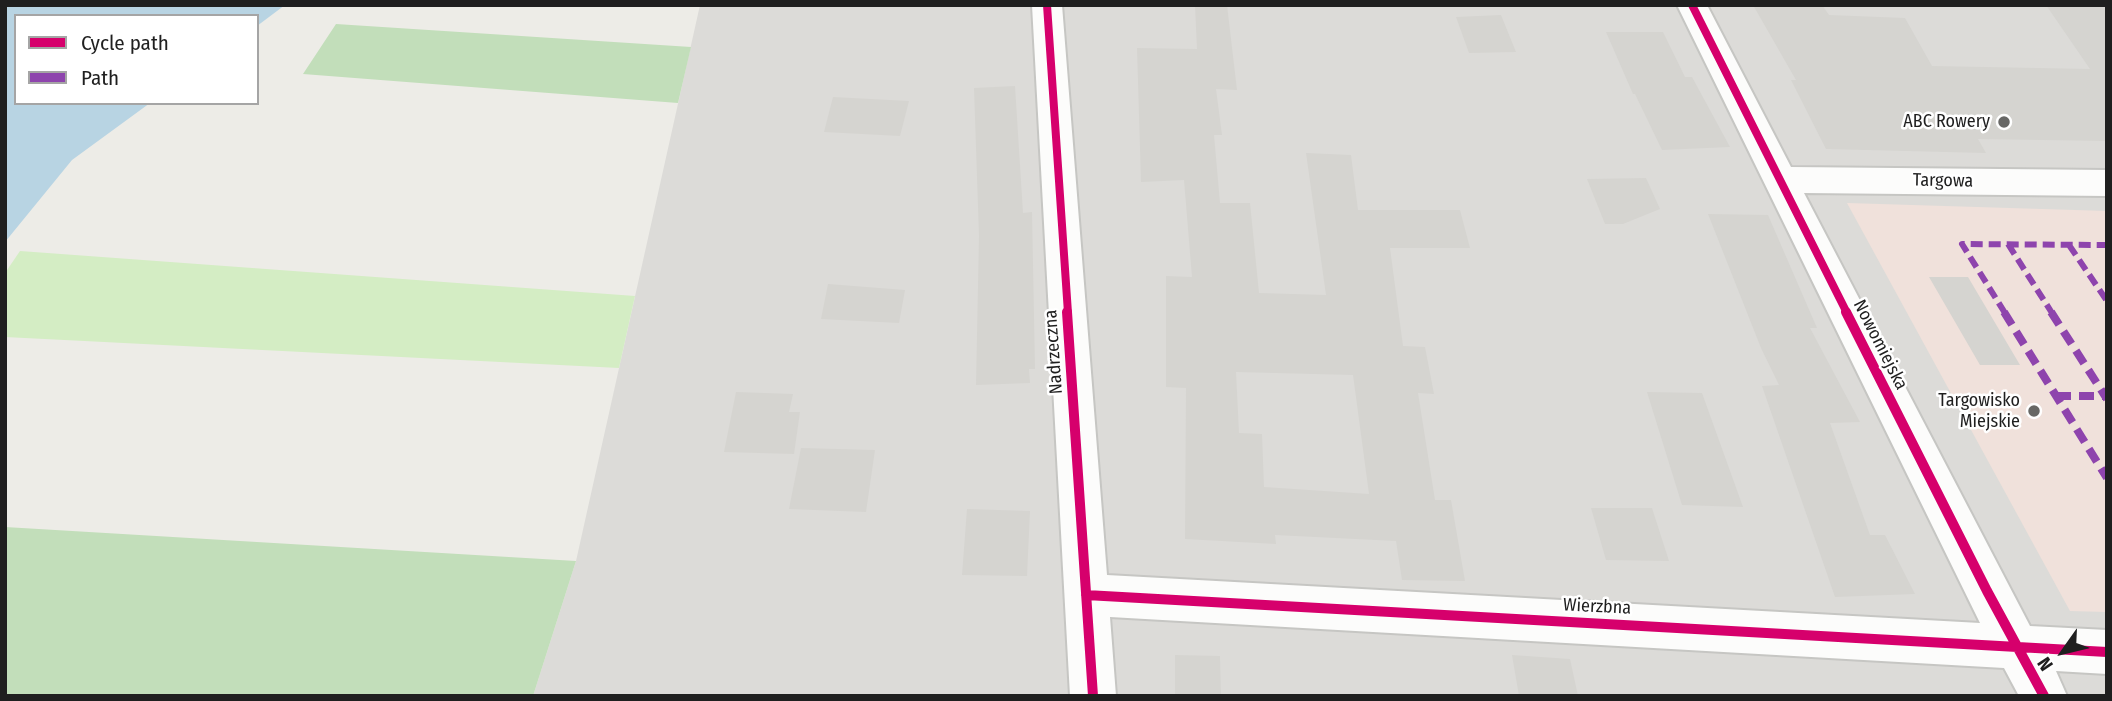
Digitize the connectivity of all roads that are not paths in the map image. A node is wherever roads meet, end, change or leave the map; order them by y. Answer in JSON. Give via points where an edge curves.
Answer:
{"nodes":[{"id":1,"x":1047,"y":5,"type":"edge"},
{"id":2,"x":1692,"y":5,"type":"edge"},
{"id":3,"x":1779,"y":180,"type":"junction"},
{"id":4,"x":2107,"y":183,"type":"edge"},
{"id":5,"x":1086,"y":595,"type":"junction"},
{"id":6,"x":2015,"y":646,"type":"junction"},
{"id":7,"x":2107,"y":652,"type":"edge"},
{"id":8,"x":1093,"y":696,"type":"edge"},
{"id":9,"x":2044,"y":696,"type":"edge"}],
"edges":[{"from":1,"to":5,"type":"street","name":"Nadrzeczna"},
{"from":2,"to":3,"type":"street","name":"Nowomiejska"},
{"from":3,"to":4,"type":"street","name":"Targowa"},
{"from":3,"to":6,"type":"street","name":"Nowomiejska"},
{"from":5,"to":6,"type":"street","name":"Wierzbna"},
{"from":5,"to":8,"type":"street","name":"Nadrzeczna"},
{"from":6,"to":7,"type":"street","name":"Wierzbna"},
{"from":6,"to":9,"type":"street","name":"Nowomiejska"}]}
